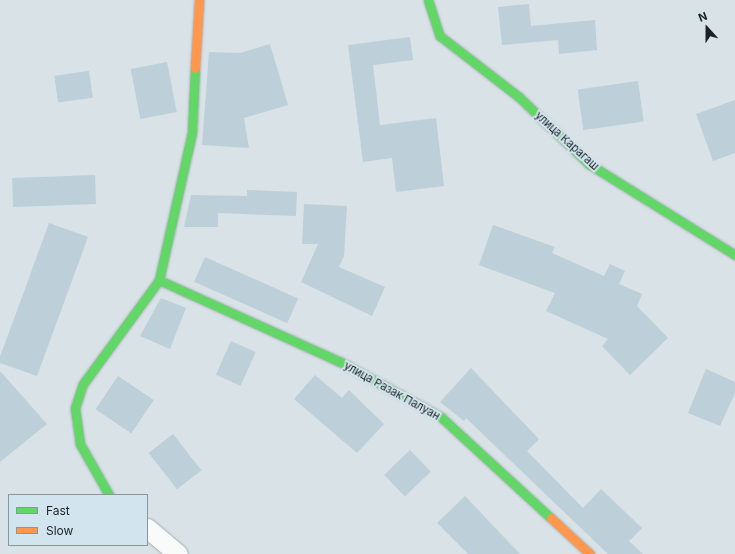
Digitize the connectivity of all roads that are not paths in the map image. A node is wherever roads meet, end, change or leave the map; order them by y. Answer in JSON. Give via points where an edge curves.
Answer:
{"nodes":[{"id":1,"x":199,"y":0,"type":"edge"},
{"id":2,"x":428,"y":0,"type":"edge"},
{"id":3,"x":735,"y":255,"type":"edge"},
{"id":4,"x":159,"y":280,"type":"junction"},
{"id":5,"x":108,"y":494,"type":"edge"},
{"id":6,"x":148,"y":529,"type":"edge"},
{"id":7,"x":178,"y":554,"type":"edge"},
{"id":8,"x":590,"y":554,"type":"edge"}],
"edges":[{"from":1,"to":4,"type":"street","via":[[192,132]]},
{"from":2,"to":3,"type":"street","name":"улица Карагаш","via":[[432,22],[440,36],[519,97],[589,164]]},
{"from":4,"to":5,"type":"street","via":[[83,384],[75,408],[80,444]]},
{"from":4,"to":8,"type":"street","name":"улица Разак Палуан","via":[[341,362],[441,417]]},
{"from":6,"to":7,"type":"street"}]}
